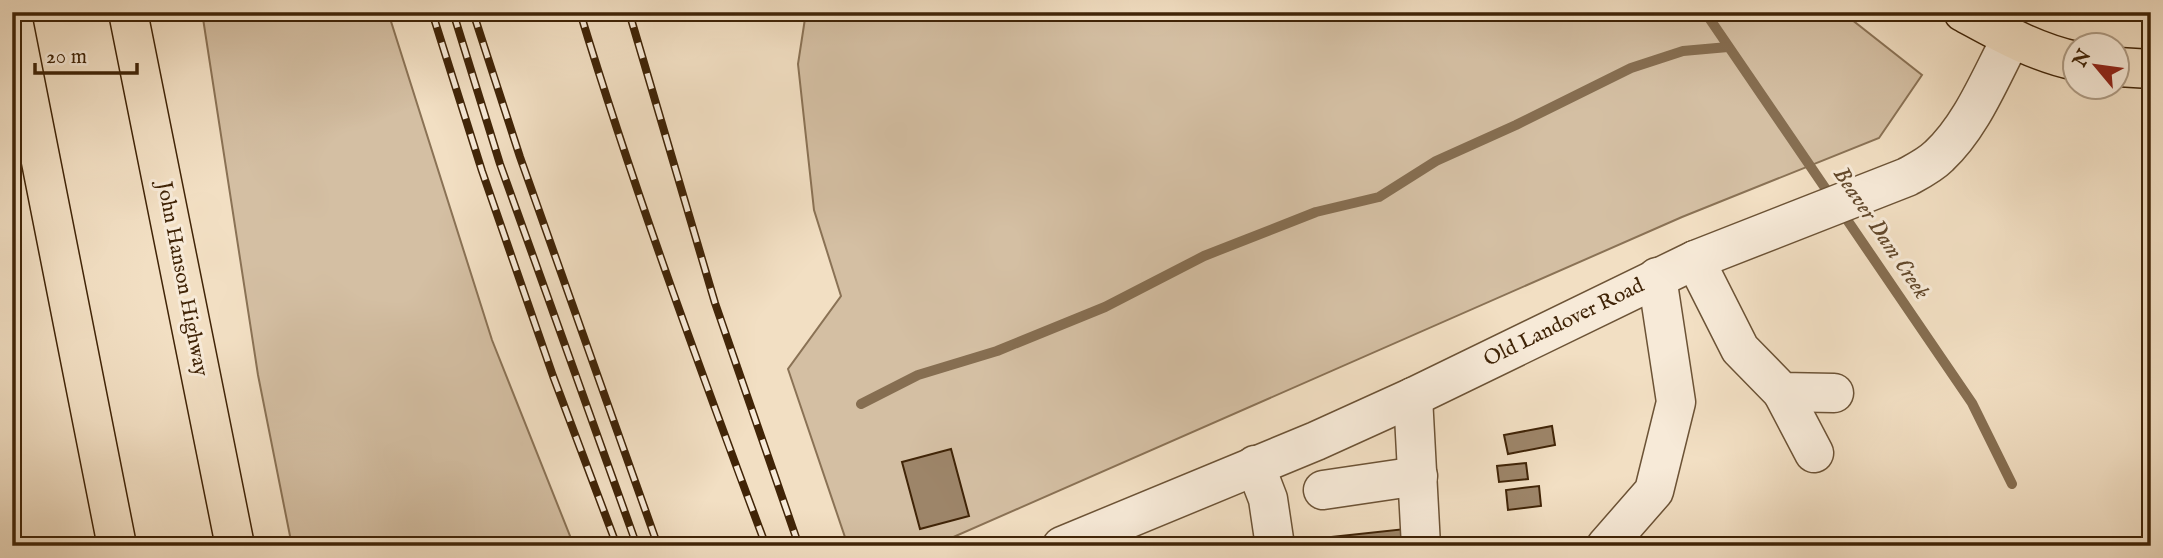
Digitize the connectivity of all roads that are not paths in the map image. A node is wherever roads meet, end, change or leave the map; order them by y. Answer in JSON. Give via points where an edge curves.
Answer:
{"nodes":[{"id":1,"x":128,"y":12,"type":"edge"},
{"id":2,"x":1963,"y":12,"type":"edge"},
{"id":3,"x":12,"y":15,"type":"edge"},
{"id":4,"x":2011,"y":39,"type":"junction"},
{"id":5,"x":2062,"y":57,"type":"edge"},
{"id":6,"x":2132,"y":68,"type":"edge"},
{"id":7,"x":2151,"y":69,"type":"edge"},
{"id":8,"x":1695,"y":260,"type":"junction"},
{"id":9,"x":1657,"y":277,"type":"junction"},
{"id":10,"x":1782,"y":392,"type":"junction"},
{"id":11,"x":1834,"y":393,"type":"dead end"},
{"id":12,"x":1413,"y":397,"type":"junction"},
{"id":13,"x":1814,"y":453,"type":"dead end"},
{"id":14,"x":100,"y":460,"type":"junction"},
{"id":15,"x":1255,"y":465,"type":"junction"},
{"id":16,"x":1418,"y":476,"type":"junction"},
{"id":17,"x":1323,"y":490,"type":"dead end"},
{"id":18,"x":105,"y":546,"type":"edge"},
{"id":19,"x":117,"y":546,"type":"edge"},
{"id":20,"x":235,"y":546,"type":"edge"},
{"id":21,"x":1062,"y":546,"type":"edge"},
{"id":22,"x":1275,"y":546,"type":"edge"},
{"id":23,"x":1421,"y":546,"type":"edge"},
{"id":24,"x":1606,"y":546,"type":"edge"}],
"edges":[{"from":1,"to":20,"type":"main road","name":"John Hanson Highway"},
{"from":2,"to":4,"type":"main road"},
{"from":3,"to":14,"type":"main road"},
{"from":4,"to":5,"type":"main road"},
{"from":4,"to":8,"type":"street","name":"Old Landover Road","via":[[1975,107],[1938,158],[1890,184]]},
{"from":6,"to":7,"type":"main road"},
{"from":8,"to":9,"type":"street","name":"Old Landover Road"},
{"from":8,"to":10,"type":"street","via":[[1740,349]]},
{"from":9,"to":12,"type":"street","name":"Old Landover Road"},
{"from":9,"to":24,"type":"street","via":[[1676,402],[1654,491]]},
{"from":10,"to":11,"type":"street"},
{"from":10,"to":13,"type":"street"},
{"from":12,"to":15,"type":"street","name":"Old Landover Road"},
{"from":12,"to":16,"type":"street"},
{"from":14,"to":18,"type":"main road"},
{"from":14,"to":19,"type":"main road"},
{"from":15,"to":21,"type":"street","name":"Old Landover Road"},
{"from":15,"to":22,"type":"street","via":[[1268,499]]},
{"from":16,"to":17,"type":"street"},
{"from":16,"to":23,"type":"street"}]}
